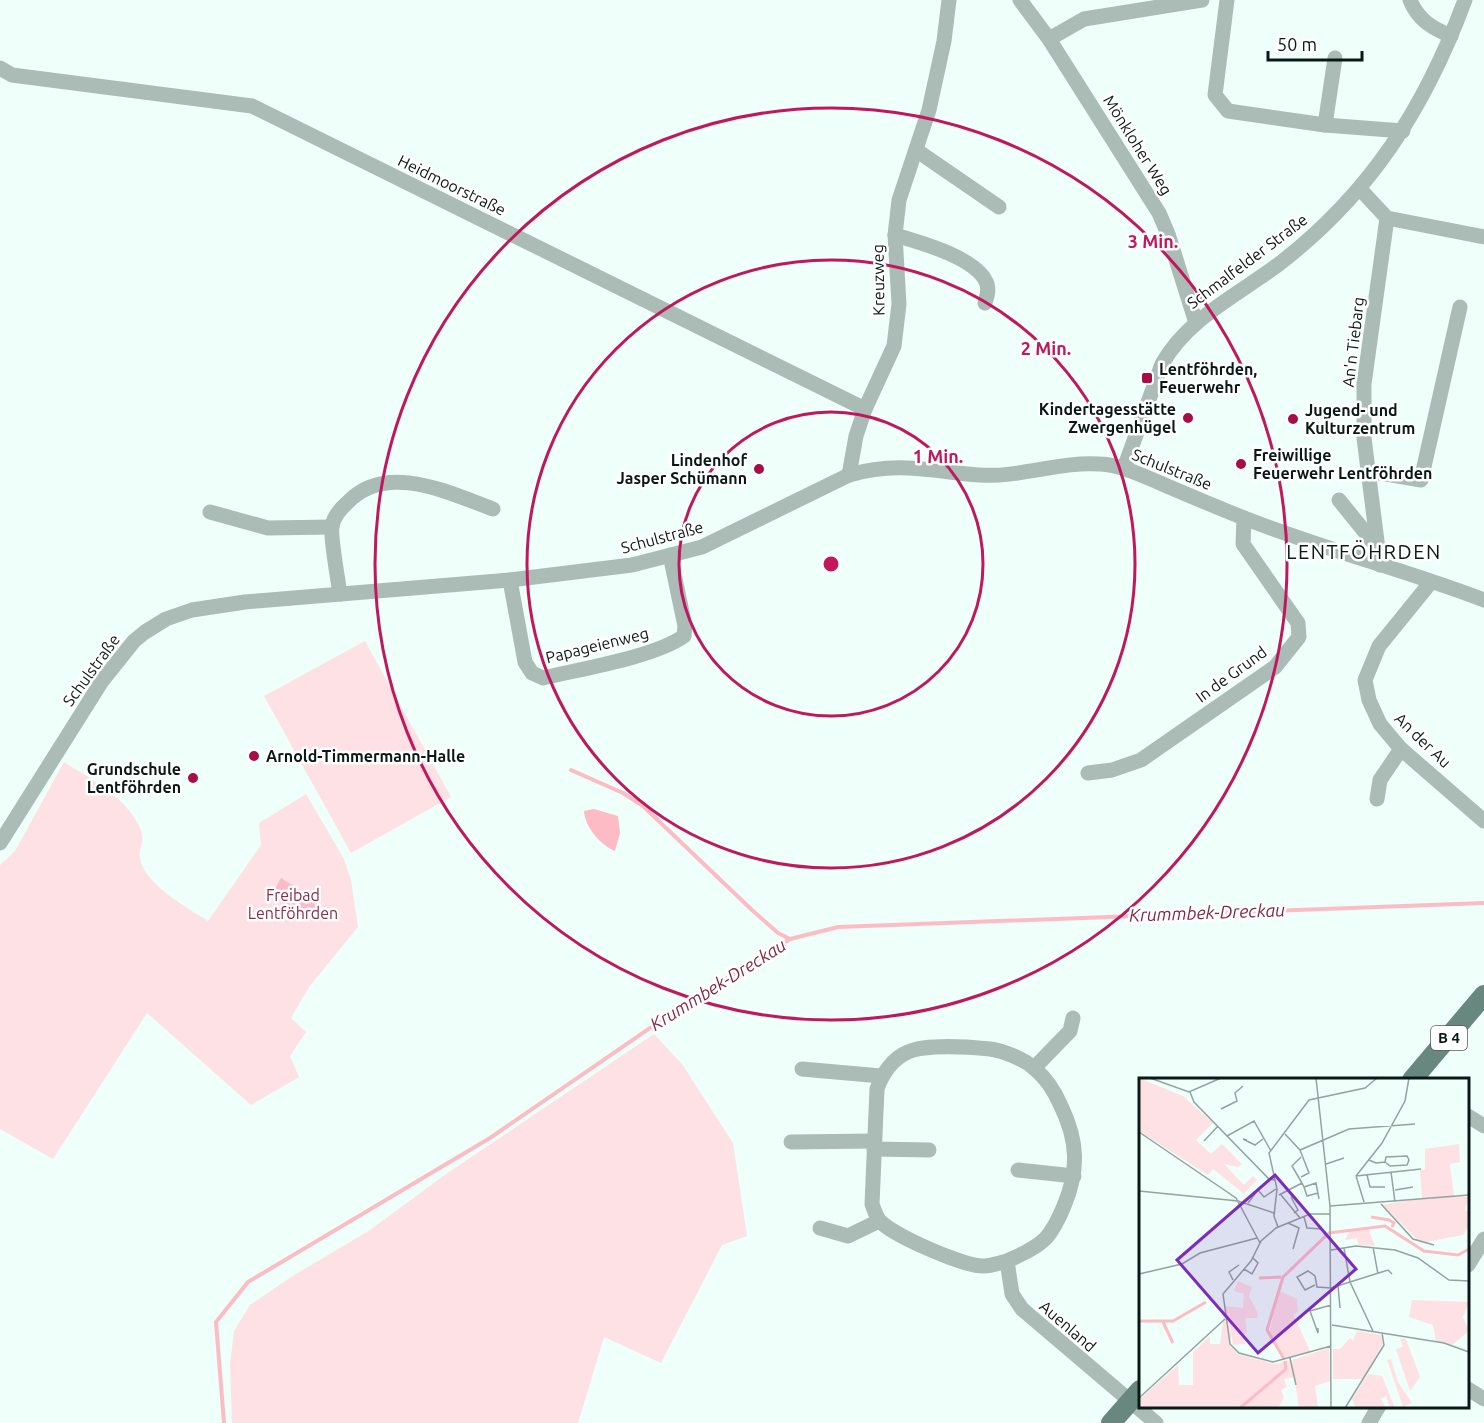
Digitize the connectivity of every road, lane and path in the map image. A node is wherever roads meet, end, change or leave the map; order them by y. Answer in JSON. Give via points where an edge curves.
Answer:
{"nodes":[{"id":1,"x":949,"y":0,"type":"edge"},
{"id":2,"x":1020,"y":0,"type":"edge"},
{"id":3,"x":1202,"y":0,"type":"edge"},
{"id":4,"x":1227,"y":0,"type":"edge"},
{"id":5,"x":1410,"y":0,"type":"edge"},
{"id":6,"x":1465,"y":0,"type":"edge"},
{"id":7,"x":1451,"y":36,"type":"junction"},
{"id":8,"x":1049,"y":39,"type":"junction"},
{"id":9,"x":1335,"y":58,"type":"dead end"},
{"id":10,"x":0,"y":68,"type":"edge"},
{"id":11,"x":1325,"y":125,"type":"junction"},
{"id":12,"x":1403,"y":131,"type":"junction"},
{"id":13,"x":916,"y":150,"type":"junction"},
{"id":14,"x":1360,"y":189,"type":"junction"},
{"id":15,"x":999,"y":207,"type":"dead end"},
{"id":16,"x":1387,"y":218,"type":"junction"},
{"id":17,"x":895,"y":235,"type":"junction"},
{"id":18,"x":1484,"y":237,"type":"edge"},
{"id":19,"x":985,"y":303,"type":"dead end"},
{"id":20,"x":1461,"y":307,"type":"dead end"},
{"id":21,"x":1196,"y":322,"type":"junction"},
{"id":22,"x":865,"y":410,"type":"junction"},
{"id":23,"x":1124,"y":468,"type":"junction"},
{"id":24,"x":1369,"y":471,"type":"junction"},
{"id":25,"x":849,"y":475,"type":"junction"},
{"id":26,"x":1339,"y":500,"type":"dead end"},
{"id":27,"x":493,"y":509,"type":"dead end"},
{"id":28,"x":210,"y":512,"type":"dead end"},
{"id":29,"x":1244,"y":518,"type":"junction"},
{"id":30,"x":332,"y":527,"type":"junction"},
{"id":31,"x":1378,"y":548,"type":"junction"},
{"id":32,"x":670,"y":555,"type":"junction"},
{"id":33,"x":1380,"y":565,"type":"junction"},
{"id":34,"x":510,"y":580,"type":"junction"},
{"id":35,"x":1431,"y":582,"type":"junction"},
{"id":36,"x":340,"y":594,"type":"junction"},
{"id":37,"x":1484,"y":600,"type":"edge"},
{"id":38,"x":1401,"y":749,"type":"junction"},
{"id":39,"x":1088,"y":773,"type":"dead end"},
{"id":40,"x":1377,"y":799,"type":"dead end"},
{"id":41,"x":1484,"y":820,"type":"edge"},
{"id":42,"x":0,"y":843,"type":"edge"},
{"id":43,"x":1484,"y":995,"type":"edge"},
{"id":44,"x":1073,"y":1018,"type":"dead end"},
{"id":45,"x":1034,"y":1068,"type":"junction"},
{"id":46,"x":802,"y":1069,"type":"dead end"},
{"id":47,"x":881,"y":1076,"type":"junction"},
{"id":48,"x":1414,"y":1078,"type":"edge"},
{"id":49,"x":1469,"y":1117,"type":"edge"},
{"id":50,"x":1484,"y":1126,"type":"edge"},
{"id":51,"x":790,"y":1142,"type":"dead end"},
{"id":52,"x":874,"y":1145,"type":"junction"},
{"id":53,"x":929,"y":1150,"type":"dead end"},
{"id":54,"x":1018,"y":1170,"type":"dead end"},
{"id":55,"x":1074,"y":1176,"type":"junction"},
{"id":56,"x":879,"y":1221,"type":"junction"},
{"id":57,"x":819,"y":1228,"type":"dead end"},
{"id":58,"x":1482,"y":1248,"type":"edge"},
{"id":59,"x":1007,"y":1261,"type":"junction"},
{"id":60,"x":1469,"y":1263,"type":"edge"},
{"id":61,"x":1469,"y":1390,"type":"edge"},
{"id":62,"x":1135,"y":1396,"type":"edge"},
{"id":63,"x":1484,"y":1399,"type":"edge"},
{"id":64,"x":1144,"y":1408,"type":"edge"},
{"id":65,"x":1378,"y":1408,"type":"edge"},
{"id":66,"x":1111,"y":1423,"type":"edge"},
{"id":67,"x":1156,"y":1423,"type":"edge"},
{"id":68,"x":1369,"y":1423,"type":"edge"}],
"edges":[{"from":1,"to":13,"type":"street","name":"Kreuzweg","via":[[929,111]]},
{"from":2,"to":8,"type":"street","name":"Mönkloher Weg"},
{"from":3,"to":8,"type":"street","via":[[1083,19]]},
{"from":4,"to":11,"type":"street","via":[[1215,95],[1228,111]]},
{"from":5,"to":7,"type":"street","via":[[1415,12],[1431,28]]},
{"from":6,"to":7,"type":"street","name":"Schmalfelder Straße"},
{"from":7,"to":12,"type":"street","name":"Schmalfelder Straße"},
{"from":8,"to":21,"type":"street","name":"Mönkloher Weg","via":[[1159,213]]},
{"from":9,"to":11,"type":"street"},
{"from":10,"to":22,"type":"street","name":"Heidmoorstraße","via":[[12,75],[252,106]]},
{"from":11,"to":12,"type":"street"},
{"from":12,"to":14,"type":"street","name":"Schmalfelder Straße"},
{"from":13,"to":15,"type":"street"},
{"from":13,"to":17,"type":"street","name":"Kreuzweg","via":[[899,200]]},
{"from":14,"to":16,"type":"street"},
{"from":14,"to":21,"type":"street","name":"Schmalfelder Straße","via":[[1279,264]]},
{"from":16,"to":18,"type":"street"},
{"from":16,"to":24,"type":"street","name":"An'n Tiebarg","via":[[1364,384],[1364,438]]},
{"from":17,"to":19,"type":"street","via":[[930,244],[978,272],[989,292]]},
{"from":17,"to":22,"type":"street","name":"Kreuzweg","via":[[899,304],[894,346]]},
{"from":20,"to":24,"type":"street","via":[[1421,480]]},
{"from":21,"to":23,"type":"street","name":"Schmalfelder Straße","via":[[1171,348],[1162,364]]},
{"from":22,"to":25,"type":"street","name":"Kreuzweg"},
{"from":23,"to":25,"type":"street","name":"Schulstraße","via":[[1100,464],[980,475],[896,467],[872,468]]},
{"from":23,"to":29,"type":"street","name":"Schulstraße"},
{"from":24,"to":31,"type":"street","name":"An'n Tiebarg"},
{"from":25,"to":32,"type":"street","name":"Schulstraße","via":[[702,547]]},
{"from":26,"to":31,"type":"street"},
{"from":27,"to":30,"type":"street","via":[[427,487],[395,482],[374,484],[353,496],[338,512]]},
{"from":28,"to":30,"type":"street","via":[[268,528]]},
{"from":29,"to":33,"type":"street","name":"Schulstraße"},
{"from":29,"to":39,"type":"street","name":"In de Grund","via":[[1243,544],[1298,623],[1299,637],[1275,667],[1141,760],[1112,771]]},
{"from":30,"to":36,"type":"street"},
{"from":31,"to":33,"type":"street","name":"An'n Tiebarg"},
{"from":32,"to":34,"type":"street","name":"Schulstraße","via":[[632,566]]},
{"from":32,"to":34,"type":"street","name":"Papageienweg","via":[[684,636],[674,644],[639,655],[543,678],[532,673],[525,662]]},
{"from":33,"to":35,"type":"street","name":"Schulstraße"},
{"from":34,"to":36,"type":"street","name":"Schulstraße"},
{"from":35,"to":37,"type":"street","name":"Schulstraße"},
{"from":35,"to":38,"type":"street","name":"An der Au","via":[[1379,646],[1365,680],[1380,724]]},
{"from":36,"to":42,"type":"street","name":"Schulstraße","via":[[192,610],[145,632],[102,681]]},
{"from":38,"to":40,"type":"street","via":[[1380,780]]},
{"from":38,"to":41,"type":"street","name":"An der Au"},
{"from":43,"to":48,"type":"main road","number":"B 4"},
{"from":44,"to":45,"type":"street","via":[[1070,1031]]},
{"from":45,"to":47,"type":"street","via":[[991,1049],[925,1047],[906,1052]]},
{"from":45,"to":55,"type":"street","via":[[1048,1082],[1068,1121],[1075,1148]]},
{"from":46,"to":47,"type":"street"},
{"from":47,"to":52,"type":"street"},
{"from":49,"to":50,"type":"street"},
{"from":51,"to":52,"type":"street"},
{"from":52,"to":53,"type":"street"},
{"from":52,"to":56,"type":"street","via":[[872,1204]]},
{"from":54,"to":55,"type":"street"},
{"from":55,"to":59,"type":"street","via":[[1058,1221],[1045,1238]]},
{"from":56,"to":57,"type":"street","via":[[848,1236]]},
{"from":56,"to":59,"type":"street","via":[[948,1258],[984,1266]]},
{"from":58,"to":60,"type":"street"},
{"from":59,"to":62,"type":"street","name":"Auenland","via":[[1012,1294],[1022,1310]]},
{"from":61,"to":63,"type":"street"},
{"from":62,"to":66,"type":"main road"},
{"from":64,"to":67,"type":"street","name":"Auenland"},
{"from":65,"to":68,"type":"street"}]}
